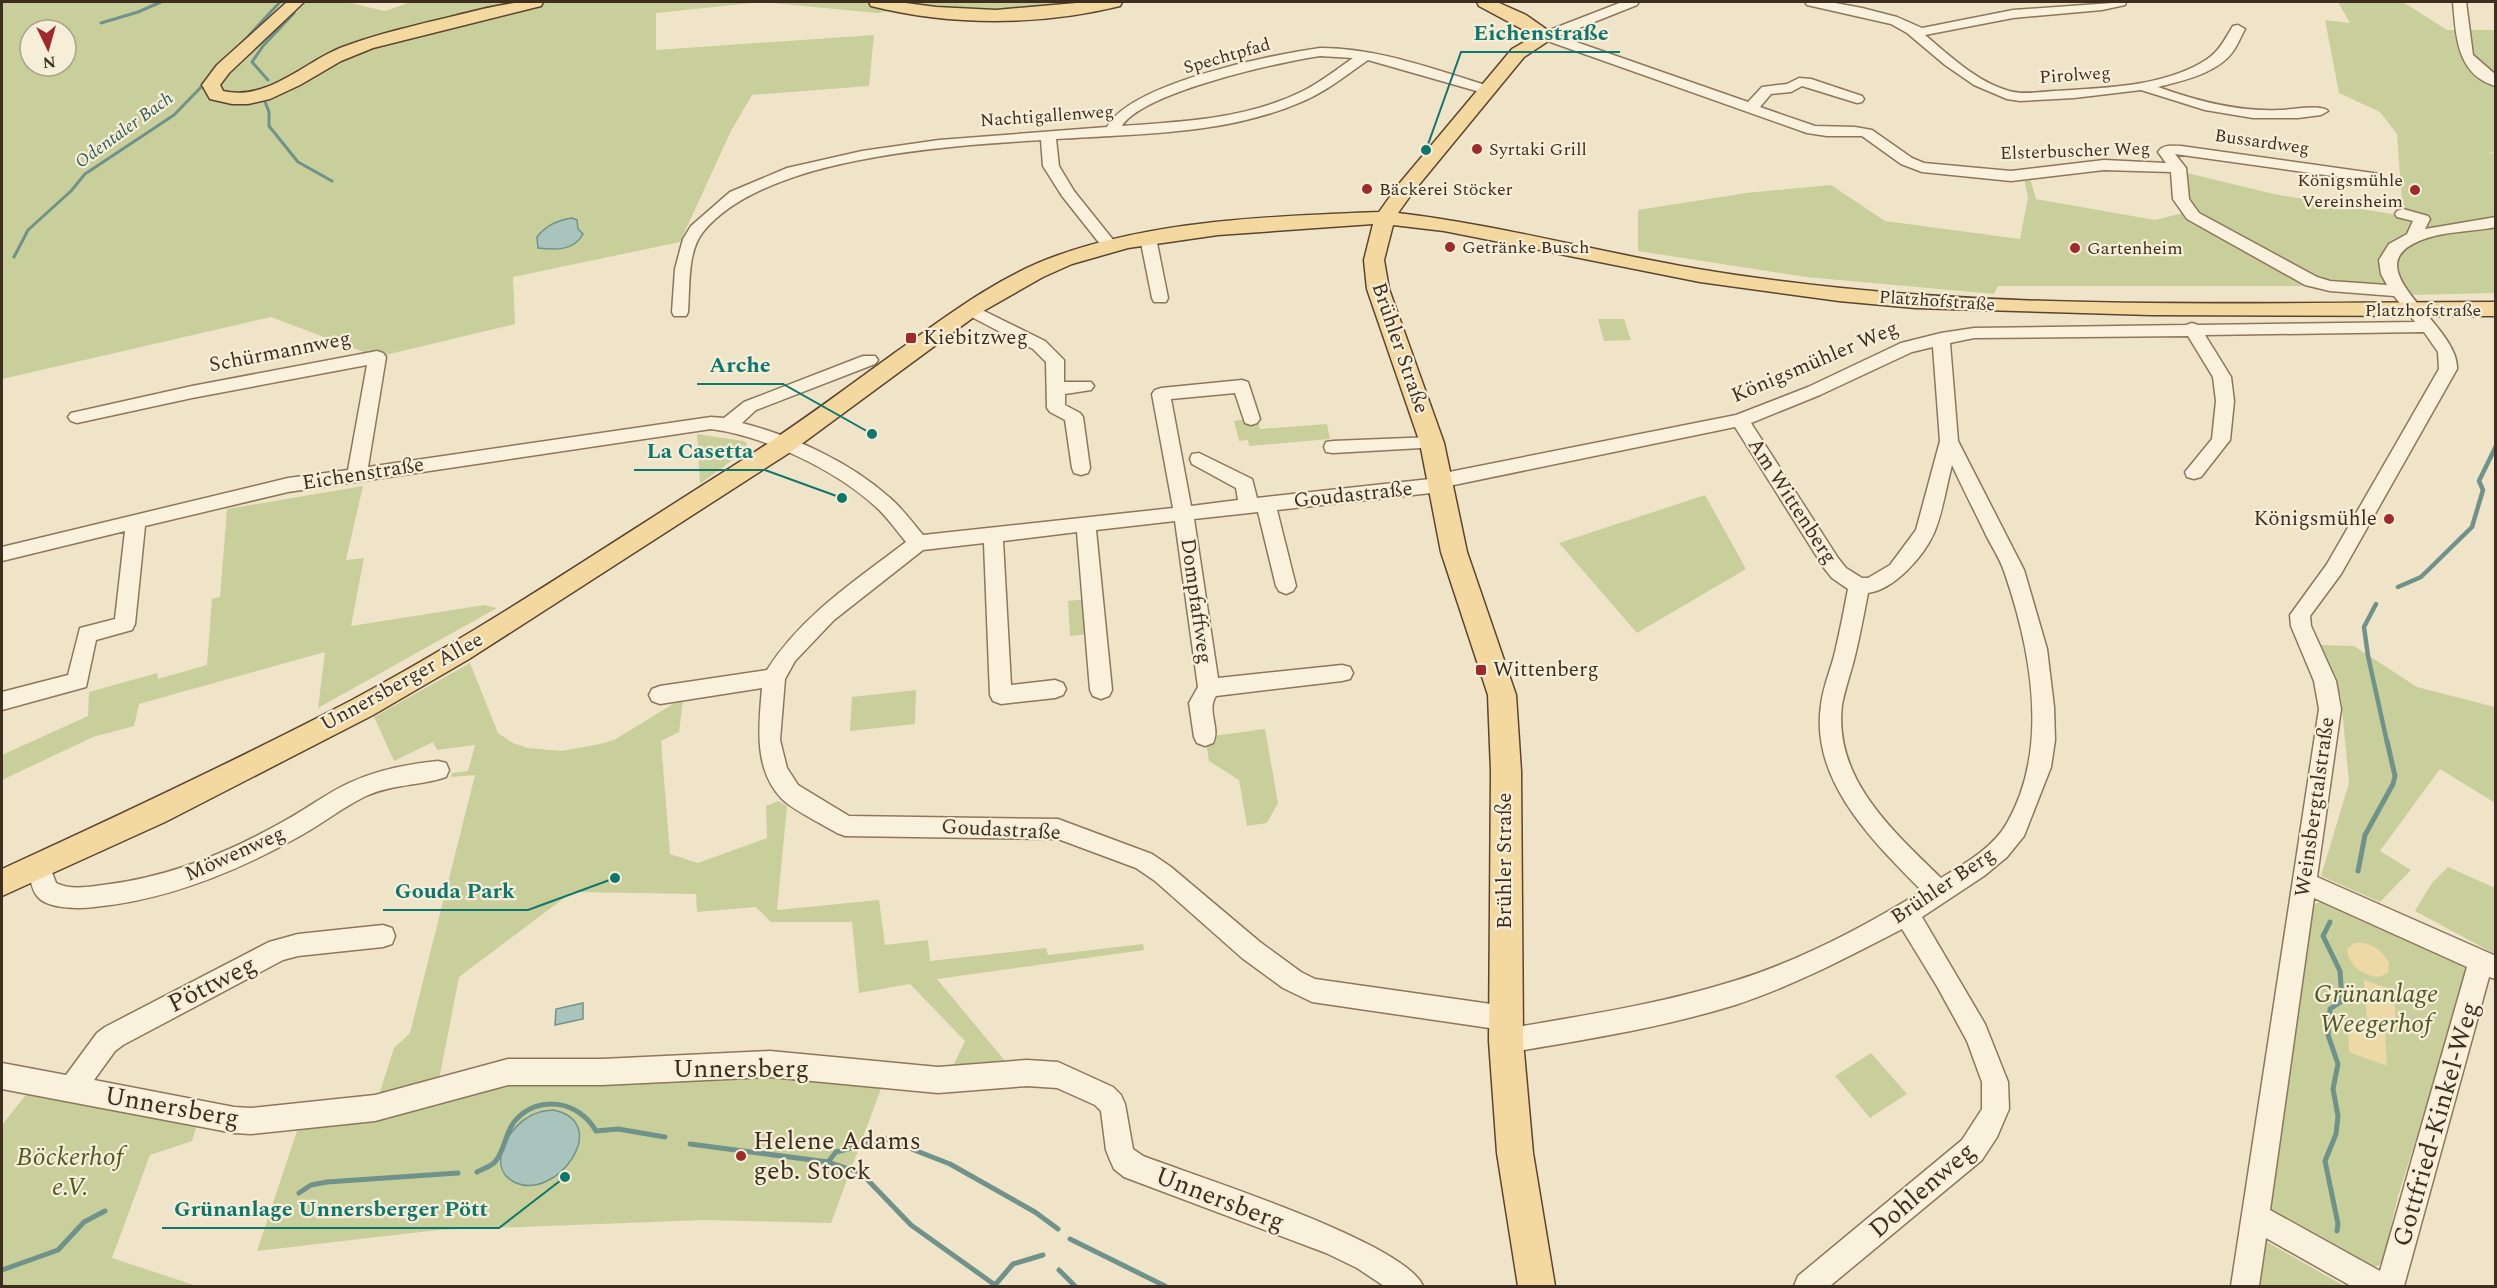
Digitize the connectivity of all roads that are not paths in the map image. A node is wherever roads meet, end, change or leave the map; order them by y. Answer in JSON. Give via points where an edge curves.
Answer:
{"nodes":[{"id":1,"x":296,"y":2,"type":"edge"},
{"id":2,"x":535,"y":2,"type":"edge"},
{"id":3,"x":877,"y":2,"type":"edge"},
{"id":4,"x":1114,"y":2,"type":"edge"},
{"id":5,"x":1485,"y":2,"type":"edge"},
{"id":6,"x":1632,"y":2,"type":"edge"},
{"id":7,"x":1812,"y":2,"type":"edge"},
{"id":8,"x":2120,"y":2,"type":"edge"},
{"id":9,"x":2459,"y":2,"type":"edge"},
{"id":10,"x":1865,"y":7,"type":"edge"},
{"id":11,"x":2238,"y":29,"type":"dead end"},
{"id":12,"x":1913,"y":32,"type":"junction"},
{"id":13,"x":1547,"y":36,"type":"junction"},
{"id":14,"x":1365,"y":56,"type":"junction"},
{"id":15,"x":2496,"y":82,"type":"edge"},
{"id":16,"x":2145,"y":87,"type":"junction"},
{"id":17,"x":1487,"y":90,"type":"junction"},
{"id":18,"x":1857,"y":99,"type":"dead end"},
{"id":19,"x":1751,"y":108,"type":"junction"},
{"id":20,"x":2321,"y":111,"type":"dead end"},
{"id":21,"x":1112,"y":131,"type":"junction"},
{"id":22,"x":1048,"y":136,"type":"junction"},
{"id":23,"x":2178,"y":168,"type":"junction"},
{"id":24,"x":2375,"y":177,"type":"dead end"},
{"id":25,"x":1406,"y":188,"type":"junction"},
{"id":26,"x":2403,"y":214,"type":"dead end"},
{"id":27,"x":1385,"y":218,"type":"junction"},
{"id":28,"x":1328,"y":220,"type":"junction"},
{"id":29,"x":2496,"y":222,"type":"edge"},
{"id":30,"x":1444,"y":225,"type":"junction"},
{"id":31,"x":1148,"y":238,"type":"junction"},
{"id":32,"x":2414,"y":238,"type":"junction"},
{"id":33,"x":1110,"y":246,"type":"junction"},
{"id":34,"x":1376,"y":251,"type":"junction"},
{"id":35,"x":2398,"y":291,"type":"junction"},
{"id":36,"x":1160,"y":298,"type":"dead end"},
{"id":37,"x":970,"y":309,"type":"junction"},
{"id":38,"x":2496,"y":309,"type":"edge"},
{"id":39,"x":2414,"y":310,"type":"junction"},
{"id":40,"x":680,"y":312,"type":"dead end"},
{"id":41,"x":2193,"y":328,"type":"junction"},
{"id":42,"x":2433,"y":331,"type":"junction"},
{"id":43,"x":1941,"y":338,"type":"junction"},
{"id":44,"x":869,"y":360,"type":"dead end"},
{"id":45,"x":1085,"y":386,"type":"dead end"},
{"id":46,"x":1054,"y":389,"type":"junction"},
{"id":47,"x":77,"y":417,"type":"dead end"},
{"id":48,"x":1251,"y":419,"type":"dead end"},
{"id":49,"x":1740,"y":420,"type":"junction"},
{"id":50,"x":729,"y":424,"type":"junction"},
{"id":51,"x":1949,"y":441,"type":"junction"},
{"id":52,"x":1432,"y":443,"type":"junction"},
{"id":53,"x":784,"y":445,"type":"junction"},
{"id":54,"x":1333,"y":447,"type":"dead end"},
{"id":55,"x":1199,"y":459,"type":"dead end"},
{"id":56,"x":1081,"y":468,"type":"dead end"},
{"id":57,"x":2194,"y":472,"type":"dead end"},
{"id":58,"x":357,"y":474,"type":"junction"},
{"id":59,"x":1439,"y":483,"type":"junction"},
{"id":60,"x":1258,"y":505,"type":"junction"},
{"id":61,"x":1184,"y":513,"type":"junction"},
{"id":62,"x":136,"y":520,"type":"junction"},
{"id":63,"x":1086,"y":524,"type":"junction"},
{"id":64,"x":993,"y":535,"type":"junction"},
{"id":65,"x":918,"y":543,"type":"junction"},
{"id":66,"x":2,"y":554,"type":"edge"},
{"id":67,"x":1286,"y":586,"type":"dead end"},
{"id":68,"x":1859,"y":586,"type":"junction"},
{"id":69,"x":1342,"y":673,"type":"dead end"},
{"id":70,"x":774,"y":678,"type":"junction"},
{"id":71,"x":1209,"y":688,"type":"junction"},
{"id":72,"x":1055,"y":689,"type":"dead end"},
{"id":73,"x":1101,"y":690,"type":"dead end"},
{"id":74,"x":660,"y":695,"type":"dead end"},
{"id":75,"x":2,"y":701,"type":"edge"},
{"id":76,"x":1205,"y":737,"type":"dead end"},
{"id":77,"x":438,"y":770,"type":"dead end"},
{"id":78,"x":39,"y":866,"type":"junction"},
{"id":79,"x":2305,"y":882,"type":"junction"},
{"id":80,"x":2,"y":883,"type":"edge"},
{"id":81,"x":1939,"y":892,"type":"junction"},
{"id":82,"x":1906,"y":914,"type":"junction"},
{"id":83,"x":383,"y":936,"type":"dead end"},
{"id":84,"x":2488,"y":965,"type":"edge"},
{"id":85,"x":1505,"y":1029,"type":"junction"},
{"id":86,"x":2,"y":1076,"type":"edge"},
{"id":87,"x":72,"y":1089,"type":"junction"},
{"id":88,"x":2256,"y":1217,"type":"junction"},
{"id":89,"x":1409,"y":1287,"type":"edge"},
{"id":90,"x":1537,"y":1287,"type":"edge"},
{"id":91,"x":1808,"y":1287,"type":"edge"},
{"id":92,"x":2245,"y":1287,"type":"edge"},
{"id":93,"x":2378,"y":1287,"type":"edge"},
{"id":94,"x":2390,"y":1287,"type":"edge"}],
"edges":[{"from":1,"to":2,"type":"main road","via":[[223,69],[211,86],[216,95],[237,99],[262,95],[373,42]]},
{"from":3,"to":4,"type":"main road","via":[[946,13],[999,15],[1053,12]]},
{"from":5,"to":13,"type":"main road"},
{"from":6,"to":13,"type":"street"},
{"from":7,"to":10,"type":"street","name":"Pirolweg"},
{"from":8,"to":12,"type":"street","via":[[2027,12]]},
{"from":9,"to":15,"type":"street","via":[[2466,55],[2470,63]]},
{"from":10,"to":12,"type":"street","name":"Pirolweg"},
{"from":11,"to":16,"type":"street","name":"Pirolweg","via":[[2232,44],[2210,65]]},
{"from":12,"to":16,"type":"street","name":"Pirolweg","via":[[1991,90],[2007,97]]},
{"from":13,"to":17,"type":"main road","name":"Brühler Straße","via":[[1518,53]]},
{"from":13,"to":19,"type":"street","name":"Elsterbuscher Weg"},
{"from":14,"to":17,"type":"street"},
{"from":14,"to":21,"type":"street","name":"Nachtigallenweg","via":[[1320,87],[1263,109],[1216,121]]},
{"from":14,"to":21,"type":"street","name":"Spechtpfad","via":[[1313,52],[1210,77],[1125,113]]},
{"from":16,"to":20,"type":"street","via":[[2197,105],[2252,115]]},
{"from":17,"to":25,"type":"main road","name":"Brühler Straße"},
{"from":18,"to":19,"type":"street","via":[[1798,82],[1791,88],[1767,90]]},
{"from":19,"to":23,"type":"street","name":"Elsterbuscher Weg","via":[[1823,133],[1868,133],[1910,163],[1922,167],[2011,176],[2104,165]]},
{"from":21,"to":22,"type":"street","name":"Nachtigallenweg"},
{"from":22,"to":33,"type":"street","via":[[1052,166],[1066,194]]},
{"from":22,"to":40,"type":"street","name":"Nachtigallenweg","via":[[903,149],[805,167],[754,185],[712,213],[690,240],[682,266]]},
{"from":23,"to":24,"type":"street","name":"Bussardweg","via":[[2167,150]]},
{"from":23,"to":35,"type":"street","name":"Elsterbuscher Weg","via":[[2181,199],[2187,210],[2213,227],[2310,281]]},
{"from":25,"to":27,"type":"main road","name":"Brühler Straße"},
{"from":25,"to":28,"type":"main road"},
{"from":25,"to":30,"type":"main road","via":[[1416,207]]},
{"from":26,"to":32,"type":"street","via":[[2422,219]]},
{"from":27,"to":28,"type":"main road"},
{"from":27,"to":30,"type":"main road","name":"Platzhofstraße"},
{"from":27,"to":34,"type":"main road","name":"Brühler Straße"},
{"from":28,"to":31,"type":"main road"},
{"from":28,"to":34,"type":"main road","via":[[1365,238]]},
{"from":29,"to":32,"type":"street"},
{"from":30,"to":34,"type":"main road","via":[[1404,233]]},
{"from":30,"to":39,"type":"main road","name":"Platzhofstraße","via":[[1700,276],[1839,294],[2000,305]]},
{"from":31,"to":33,"type":"main road"},
{"from":31,"to":36,"type":"street"},
{"from":32,"to":35,"type":"street","name":"Weinsbergtalstraße","via":[[2395,248],[2388,257],[2389,276]]},
{"from":33,"to":37,"type":"main road","via":[[1036,272]]},
{"from":34,"to":52,"type":"main road","name":"Brühler Straße","via":[[1378,289]]},
{"from":35,"to":39,"type":"street","name":"Weinsbergtalstraße"},
{"from":37,"to":46,"type":"street","via":[[1049,353],[1055,360]]},
{"from":37,"to":53,"type":"main road"},
{"from":38,"to":39,"type":"main road","name":"Platzhofstraße"},
{"from":39,"to":42,"type":"street","name":"Weinsbergtalstraße"},
{"from":41,"to":42,"type":"street","name":"Königsmühler Weg"},
{"from":41,"to":43,"type":"street","name":"Königsmühler Weg","via":[[1974,333]]},
{"from":41,"to":57,"type":"street","via":[[2222,376],[2225,401],[2221,440]]},
{"from":42,"to":79,"type":"street","name":"Weinsbergtalstraße","via":[[2448,355],[2448,369],[2334,568],[2300,615],[2325,681],[2330,709]]},
{"from":43,"to":49,"type":"street","name":"Königsmühler Weg","via":[[1907,347],[1814,391]]},
{"from":43,"to":51,"type":"street"},
{"from":44,"to":50,"type":"street","via":[[750,406]]},
{"from":45,"to":46,"type":"street"},
{"from":46,"to":56,"type":"street","via":[[1056,408],[1074,417]]},
{"from":47,"to":58,"type":"street","name":"Schürmannweg","via":[[377,357]]},
{"from":48,"to":61,"type":"street","name":"Dompfaffweg","via":[[1242,386],[1161,394]]},
{"from":49,"to":59,"type":"street","name":"Königsmühler Weg"},
{"from":49,"to":68,"type":"street","name":"Am Wittenberg","via":[[1831,563]]},
{"from":50,"to":53,"type":"street","name":"Eichenstraße"},
{"from":50,"to":58,"type":"street","name":"Eichenstraße","via":[[693,424]]},
{"from":51,"to":68,"type":"street","via":[[1925,532],[1897,570],[1872,585]]},
{"from":51,"to":81,"type":"street","name":"Brühler Berg","via":[[2017,580],[2036,649],[2044,740],[2040,767],[2016,829],[2000,850]]},
{"from":52,"to":54,"type":"street","name":"Brühler Straße"},
{"from":52,"to":59,"type":"main road","name":"Brühler Straße"},
{"from":53,"to":65,"type":"street","via":[[865,487]]},
{"from":53,"to":78,"type":"main road","name":"Unnersberger Allee","via":[[459,652],[363,707],[155,813]]},
{"from":55,"to":60,"type":"street","name":"Goudastraße","via":[[1245,484]]},
{"from":58,"to":62,"type":"street","name":"Eichenstraße"},
{"from":59,"to":60,"type":"street","name":"Goudastraße"},
{"from":59,"to":85,"type":"main road","name":"Brühler Straße","via":[[1454,552],[1502,695],[1506,771]]},
{"from":60,"to":61,"type":"street","name":"Goudastraße"},
{"from":60,"to":67,"type":"street","name":"Goudastraße"},
{"from":61,"to":63,"type":"street","name":"Goudastraße"},
{"from":61,"to":71,"type":"street","name":"Dompfaffweg"},
{"from":62,"to":66,"type":"street","name":"Eichenstraße"},
{"from":62,"to":75,"type":"street","via":[[125,624],[87,634],[78,681]]},
{"from":63,"to":64,"type":"street","name":"Goudastraße"},
{"from":63,"to":73,"type":"street"},
{"from":64,"to":65,"type":"street","name":"Goudastraße"},
{"from":64,"to":72,"type":"street","via":[[1001,695]]},
{"from":65,"to":70,"type":"street","name":"Goudastraße","via":[[827,614],[788,655]]},
{"from":68,"to":81,"type":"street","via":[[1830,713],[1832,749],[1869,820]]},
{"from":69,"to":71,"type":"street","name":"Dompfaffweg"},
{"from":70,"to":74,"type":"street"},
{"from":70,"to":85,"type":"street","name":"Goudastraße","via":[[769,740],[776,770],[790,792],[845,826],[1058,829],[1144,861],[1163,873],[1251,950],[1312,990]]},
{"from":71,"to":76,"type":"street","name":"Dompfaffweg","via":[[1200,703]]},
{"from":77,"to":78,"type":"street","name":"Möwenweg","via":[[413,772],[367,786],[260,846],[154,887],[94,897],[60,896],[46,890]]},
{"from":78,"to":80,"type":"main road","name":"Unnersberger Allee"},
{"from":79,"to":84,"type":"street"},
{"from":79,"to":88,"type":"street","name":"Weinsbergtalstraße"},
{"from":81,"to":82,"type":"street","name":"Brühler Berg"},
{"from":82,"to":85,"type":"street","name":"Brühler Berg","via":[[1827,956],[1735,993],[1623,1021]]},
{"from":82,"to":91,"type":"street","name":"Dohlenweg","via":[[1988,1055],[1997,1103],[1985,1134],[1972,1150]]},
{"from":83,"to":87,"type":"street","name":"Pöttweg","via":[[298,945],[260,959],[114,1036]]},
{"from":84,"to":94,"type":"street","name":"Gottfried-Kinkel-Weg"},
{"from":85,"to":90,"type":"main road","name":"Brühler Straße","via":[[1512,1137]]},
{"from":86,"to":87,"type":"street","name":"Unnersberg"},
{"from":87,"to":89,"type":"street","name":"Unnersberg","via":[[251,1121],[375,1108],[508,1072],[770,1064],[939,1080],[1028,1073],[1058,1075],[1104,1096],[1112,1104],[1120,1150],[1134,1167],[1333,1241],[1367,1258]]},
{"from":88,"to":92,"type":"street","name":"Weinsbergtalstraße"},
{"from":88,"to":93,"type":"street"}]}
